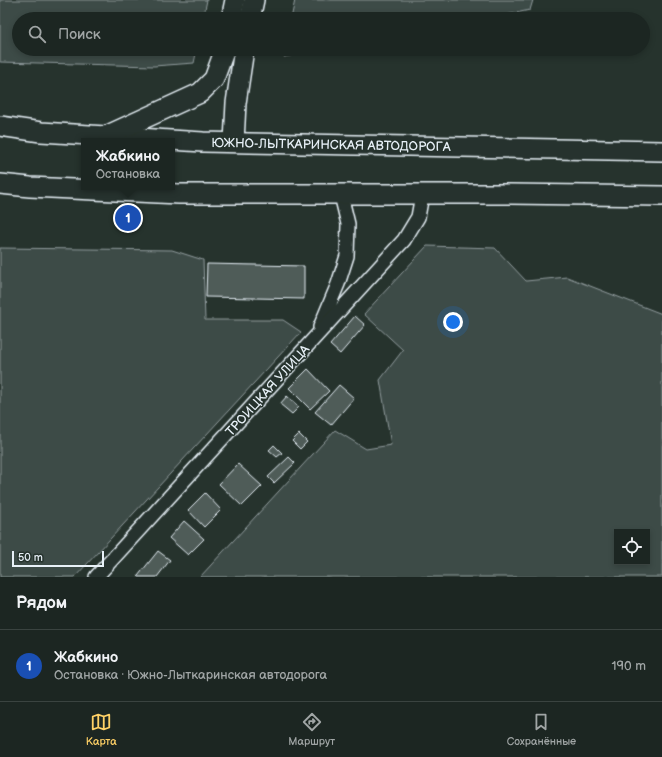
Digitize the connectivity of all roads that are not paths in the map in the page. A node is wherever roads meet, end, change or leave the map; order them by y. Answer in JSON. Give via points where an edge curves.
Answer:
{"nodes":[{"id":1,"x":235,"y":0,"type":"edge"},
{"id":2,"x":254,"y":0,"type":"edge"},
{"id":3,"x":232,"y":12,"type":"edge"},
{"id":4,"x":251,"y":12,"type":"edge"},
{"id":5,"x":222,"y":56,"type":"edge"},
{"id":6,"x":243,"y":56,"type":"edge"},
{"id":7,"x":0,"y":126,"type":"edge"},
{"id":8,"x":106,"y":136,"type":"junction"},
{"id":9,"x":139,"y":138,"type":"edge"},
{"id":10,"x":175,"y":140,"type":"edge"},
{"id":11,"x":234,"y":142,"type":"junction"},
{"id":12,"x":662,"y":151,"type":"edge"},
{"id":13,"x":0,"y":184,"type":"edge"},
{"id":14,"x":81,"y":189,"type":"edge"},
{"id":15,"x":94,"y":190,"type":"edge"},
{"id":16,"x":509,"y":194,"type":"junction"},
{"id":17,"x":342,"y":195,"type":"junction"},
{"id":18,"x":422,"y":195,"type":"junction"},
{"id":19,"x":662,"y":196,"type":"edge"},
{"id":20,"x":662,"y":210,"type":"edge"},
{"id":21,"x":316,"y":337,"type":"junction"},
{"id":22,"x":96,"y":577,"type":"edge"}],
"edges":[{"from":1,"to":3,"type":"main road"},
{"from":2,"to":4,"type":"main road"},
{"from":5,"to":8,"type":"main road","via":[[214,79],[200,93]]},
{"from":6,"to":11,"type":"main road","via":[[236,103]]},
{"from":7,"to":8,"type":"main road","name":"ЮЖНО-ЛЫТКАРИНСКАЯ АВТОДОРОГА","via":[[41,132]]},
{"from":8,"to":9,"type":"main road","name":"ЮЖНО-ЛЫТКАРИНСКАЯ АВТОДОРОГА"},
{"from":10,"to":11,"type":"main road","name":"ЮЖНО-ЛЫТКАРИНСКАЯ АВТОДОРОГА"},
{"from":11,"to":12,"type":"main road","name":"ЮЖНО-ЛЫТКАРИНСКАЯ АВТОДОРОГА"},
{"from":13,"to":14,"type":"main road"},
{"from":15,"to":17,"type":"main road","via":[[179,194]]},
{"from":16,"to":18,"type":"main road"},
{"from":16,"to":19,"type":"main road"},
{"from":16,"to":20,"type":"main road"},
{"from":17,"to":18,"type":"main road"},
{"from":17,"to":21,"type":"street","via":[[348,224],[347,256]]},
{"from":18,"to":21,"type":"street","name":"ТРОИЦКАЯ УЛИЦА","via":[[418,217],[404,240]]},
{"from":21,"to":22,"type":"street","name":"ТРОИЦКАЯ УЛИЦА"}]}
